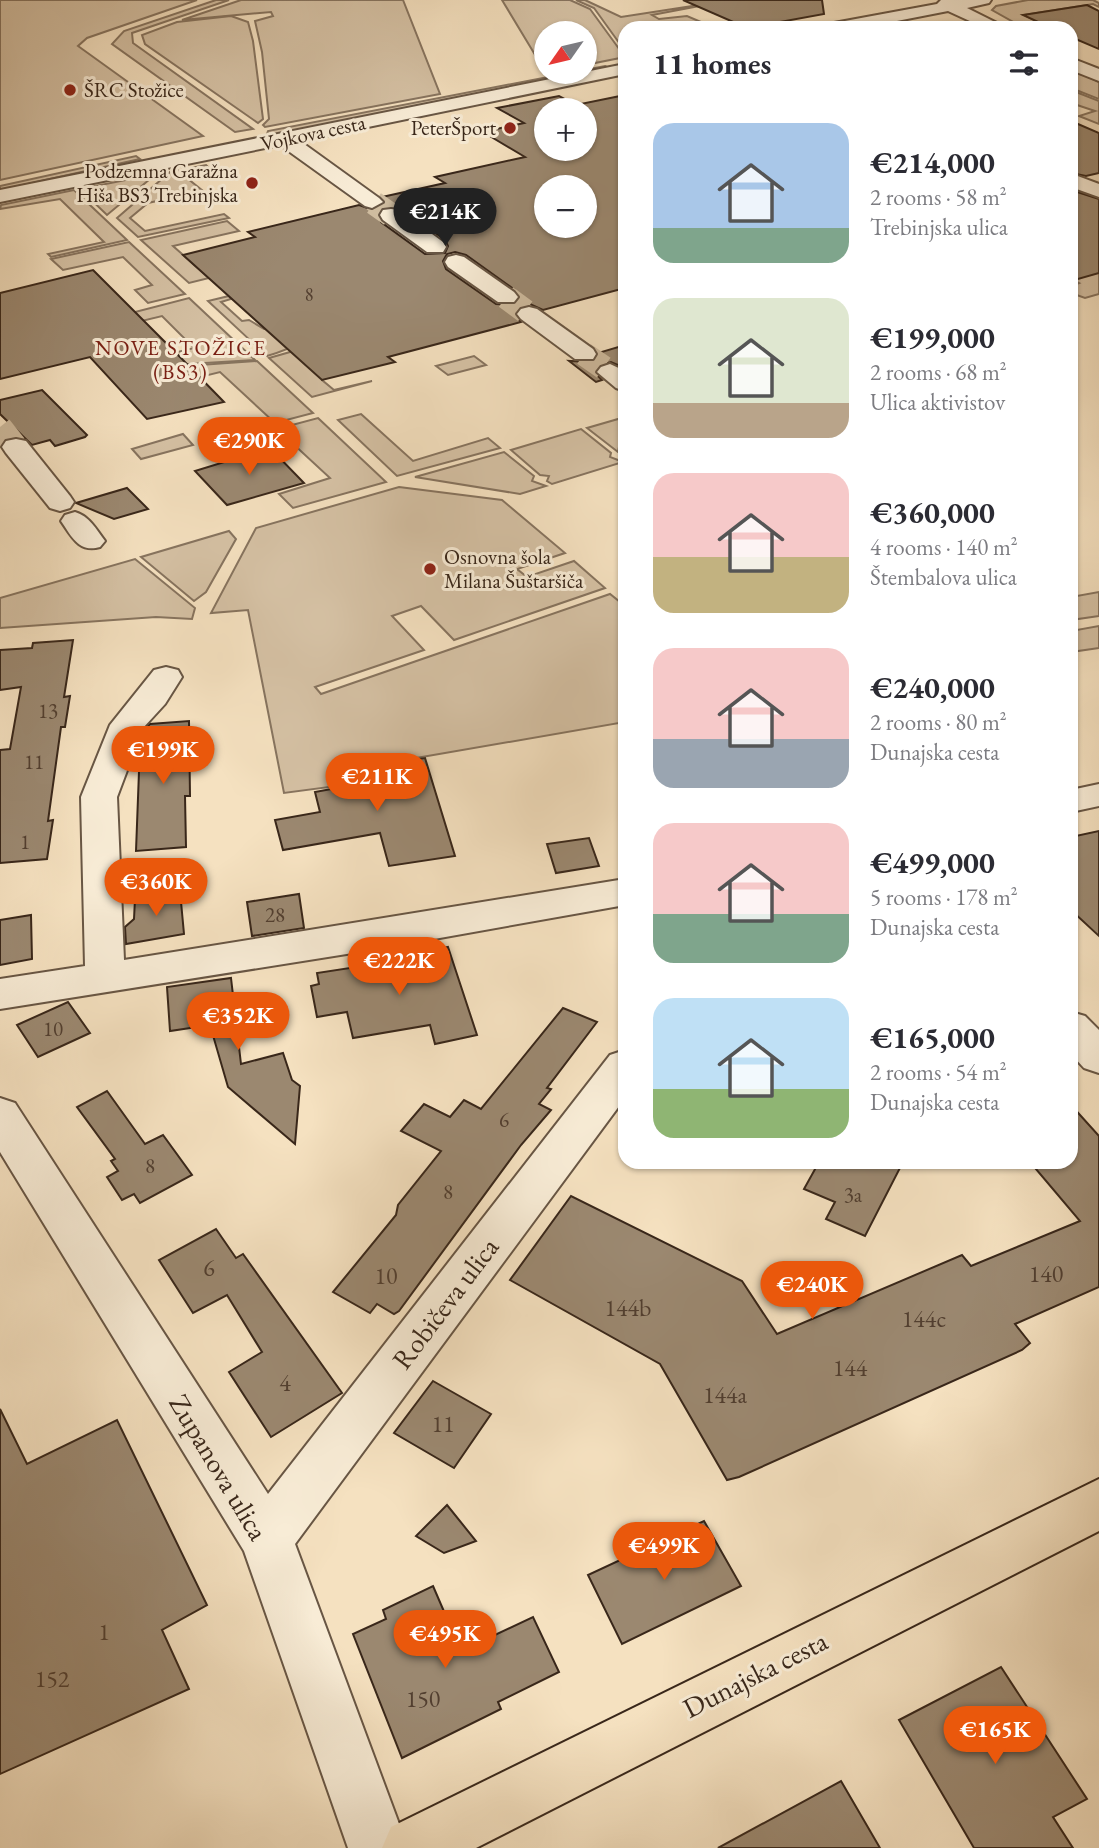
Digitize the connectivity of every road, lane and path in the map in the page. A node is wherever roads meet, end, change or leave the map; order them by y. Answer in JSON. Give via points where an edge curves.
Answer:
{"nodes":[{"id":1,"x":982,"y":0,"type":"edge"},
{"id":2,"x":944,"y":3,"type":"edge"},
{"id":3,"x":865,"y":21,"type":"edge"},
{"id":4,"x":984,"y":21,"type":"edge"},
{"id":5,"x":1078,"y":66,"type":"edge"},
{"id":6,"x":618,"y":70,"type":"edge"},
{"id":7,"x":1099,"y":76,"type":"edge"},
{"id":8,"x":285,"y":139,"type":"junction"},
{"id":9,"x":1078,"y":181,"type":"edge"},
{"id":10,"x":1099,"y":191,"type":"edge"},
{"id":11,"x":0,"y":196,"type":"edge"},
{"id":12,"x":372,"y":202,"type":"tunnel mouth"},
{"id":13,"x":391,"y":215,"type":"tunnel mouth"},
{"id":14,"x":435,"y":247,"type":"dead end"},
{"id":15,"x":456,"y":262,"type":"dead end"},
{"id":16,"x":506,"y":298,"type":"tunnel mouth"},
{"id":17,"x":529,"y":314,"type":"tunnel mouth"},
{"id":18,"x":584,"y":354,"type":"tunnel mouth"},
{"id":19,"x":16,"y":447,"type":"tunnel mouth"},
{"id":20,"x":75,"y":521,"type":"dead end"},
{"id":21,"x":166,"y":677,"type":"dead end"},
{"id":22,"x":1099,"y":795,"type":"edge"},
{"id":23,"x":1078,"y":800,"type":"edge"},
{"id":24,"x":618,"y":892,"type":"edge"},
{"id":25,"x":105,"y":978,"type":"junction"},
{"id":26,"x":0,"y":994,"type":"edge"},
{"id":27,"x":1078,"y":1034,"type":"edge"},
{"id":28,"x":1099,"y":1057,"type":"edge"},
{"id":29,"x":618,"y":1075,"type":"edge"},
{"id":30,"x":0,"y":1115,"type":"edge"},
{"id":31,"x":1099,"y":1504,"type":"edge"},
{"id":32,"x":266,"y":1539,"type":"junction"},
{"id":33,"x":378,"y":1848,"type":"edge"},
{"id":34,"x":412,"y":1848,"type":"edge"}],
"edges":[{"from":1,"to":2,"type":"street"},
{"from":2,"to":3,"type":"street"},
{"from":2,"to":4,"type":"street"},
{"from":5,"to":7,"type":"street"},
{"from":6,"to":8,"type":"street","name":"Vojkova cesta"},
{"from":8,"to":11,"type":"street","name":"Vojkova cesta"},
{"from":8,"to":12,"type":"street"},
{"from":9,"to":10,"type":"street"},
{"from":13,"to":14,"type":"street"},
{"from":15,"to":16,"type":"street"},
{"from":17,"to":18,"type":"street"},
{"from":19,"to":20,"type":"street"},
{"from":21,"to":25,"type":"street","via":[[127,725],[100,797]]},
{"from":22,"to":23,"type":"street"},
{"from":24,"to":25,"type":"street"},
{"from":25,"to":26,"type":"street"},
{"from":27,"to":28,"type":"street"},
{"from":29,"to":32,"type":"street","name":"Robičeva ulica"},
{"from":30,"to":32,"type":"street","name":"Zupanova ulica"},
{"from":31,"to":34,"type":"main road","name":"Dunajska cesta"},
{"from":32,"to":33,"type":"street","name":"Zupanova ulica"}]}
